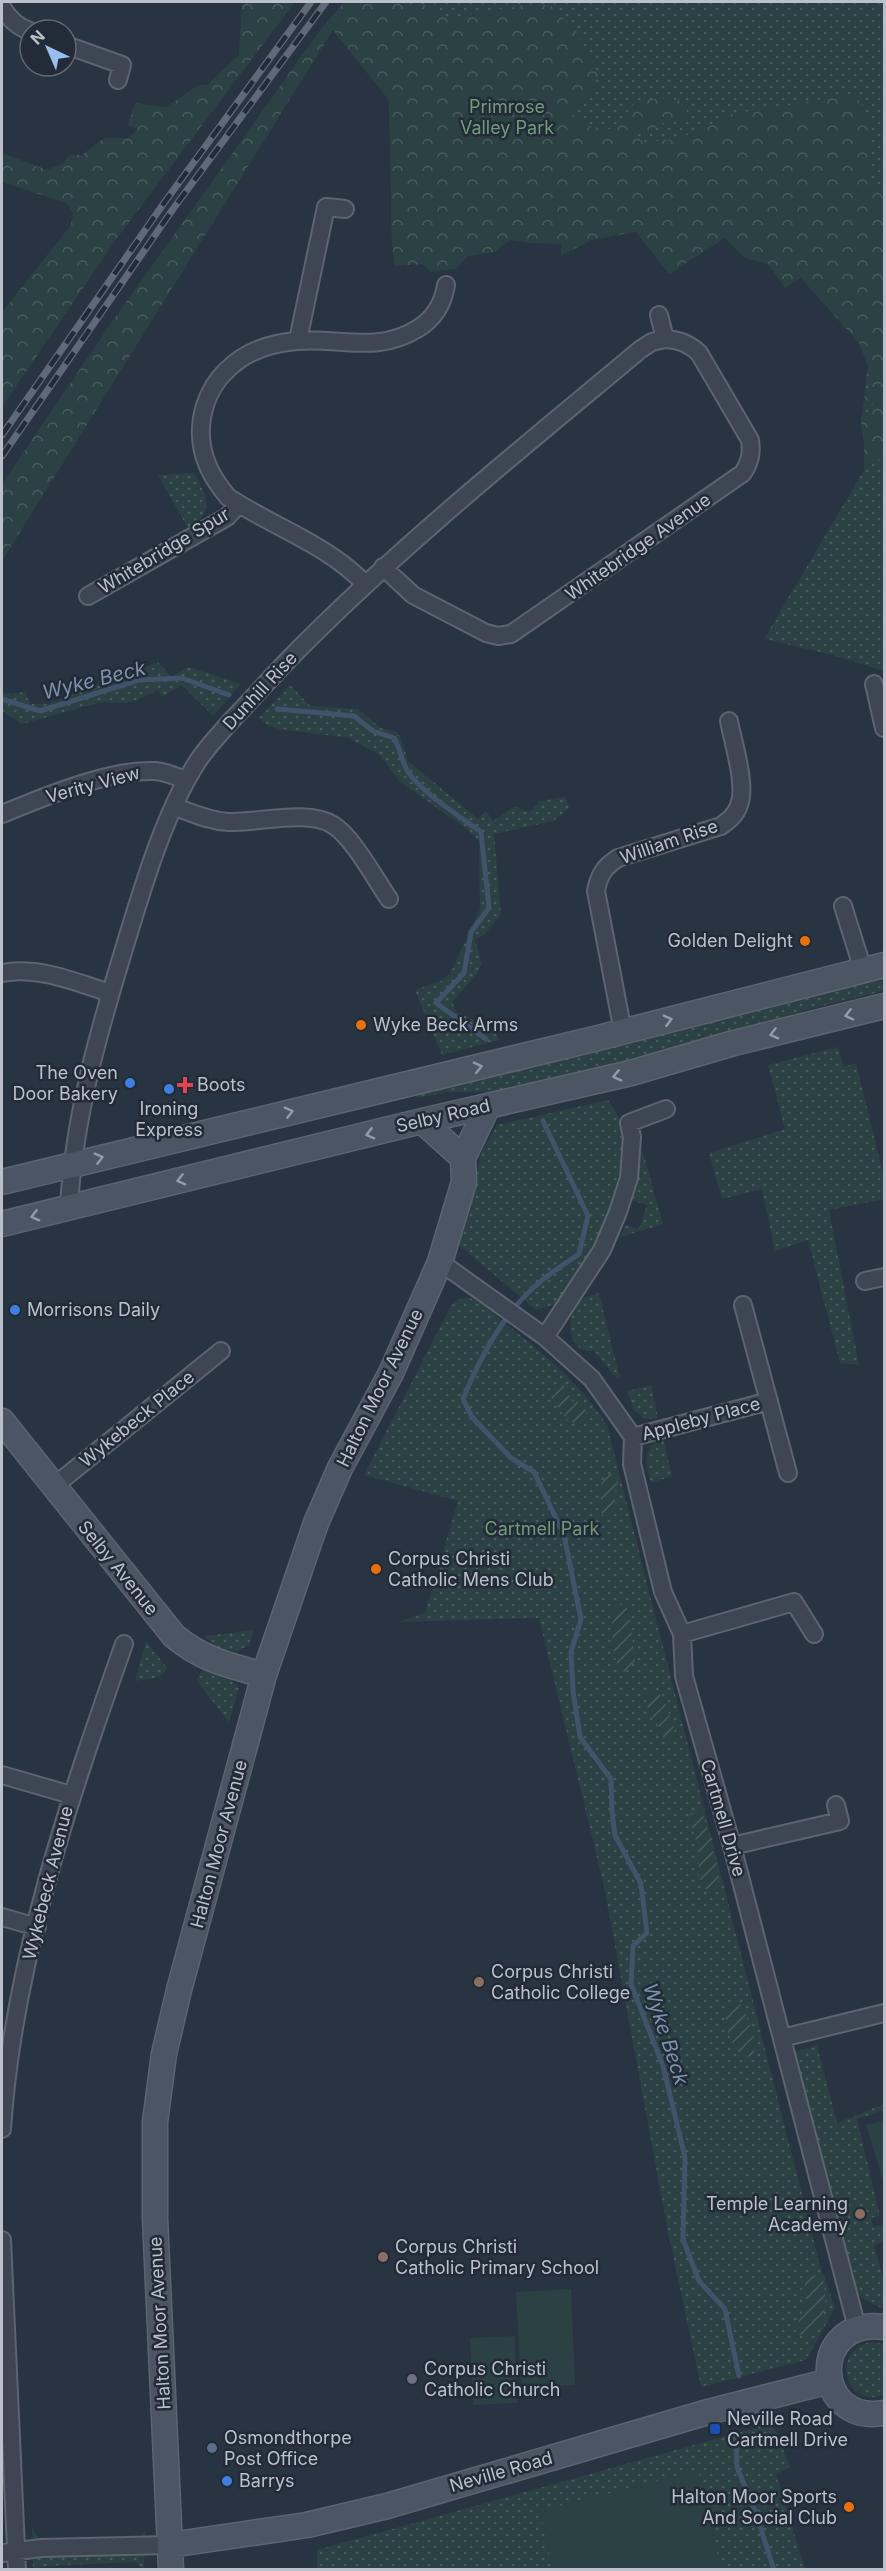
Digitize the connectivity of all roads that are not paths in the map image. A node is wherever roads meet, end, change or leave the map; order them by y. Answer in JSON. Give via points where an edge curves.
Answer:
{"nodes":[{"id":1,"x":2,"y":8,"type":"edge"},
{"id":2,"x":18,"y":26,"type":"edge"},
{"id":3,"x":78,"y":49,"type":"edge"},
{"id":4,"x":118,"y":80,"type":"dead end"},
{"id":5,"x":345,"y":209,"type":"dead end"},
{"id":6,"x":446,"y":285,"type":"dead end"},
{"id":7,"x":659,"y":315,"type":"dead end"},
{"id":8,"x":664,"y":339,"type":"junction"},
{"id":9,"x":298,"y":340,"type":"junction"},
{"id":10,"x":239,"y":504,"type":"junction"},
{"id":11,"x":383,"y":567,"type":"junction"},
{"id":12,"x":365,"y":584,"type":"junction"},
{"id":13,"x":88,"y":596,"type":"dead end"},
{"id":14,"x":874,"y":684,"type":"dead end"},
{"id":15,"x":729,"y":721,"type":"dead end"},
{"id":16,"x":885,"y":728,"type":"edge"},
{"id":17,"x":186,"y":781,"type":"junction"},
{"id":18,"x":175,"y":807,"type":"junction"},
{"id":19,"x":2,"y":814,"type":"edge"},
{"id":20,"x":389,"y":899,"type":"dead end"},
{"id":21,"x":843,"y":906,"type":"dead end"},
{"id":22,"x":874,"y":968,"type":"edge"},
{"id":23,"x":2,"y":974,"type":"edge"},
{"id":24,"x":110,"y":993,"type":"junction"},
{"id":25,"x":885,"y":1006,"type":"edge"},
{"id":26,"x":623,"y":1032,"type":"junction"},
{"id":27,"x":488,"y":1106,"type":"junction"},
{"id":28,"x":666,"y":1109,"type":"dead end"},
{"id":29,"x":422,"y":1121,"type":"junction"},
{"id":30,"x":464,"y":1158,"type":"junction"},
{"id":31,"x":71,"y":1165,"type":"junction"},
{"id":32,"x":2,"y":1182,"type":"edge"},
{"id":33,"x":69,"y":1207,"type":"junction"},
{"id":34,"x":2,"y":1224,"type":"edge"},
{"id":35,"x":440,"y":1262,"type":"junction"},
{"id":36,"x":885,"y":1277,"type":"edge"},
{"id":37,"x":865,"y":1281,"type":"dead end"},
{"id":38,"x":743,"y":1305,"type":"dead end"},
{"id":39,"x":545,"y":1337,"type":"junction"},
{"id":40,"x":221,"y":1351,"type":"dead end"},
{"id":41,"x":769,"y":1401,"type":"junction"},
{"id":42,"x":2,"y":1421,"type":"edge"},
{"id":43,"x":633,"y":1437,"type":"junction"},
{"id":44,"x":788,"y":1473,"type":"dead end"},
{"id":45,"x":52,"y":1487,"type":"junction"},
{"id":46,"x":682,"y":1634,"type":"junction"},
{"id":47,"x":814,"y":1634,"type":"dead end"},
{"id":48,"x":124,"y":1644,"type":"dead end"},
{"id":49,"x":264,"y":1675,"type":"junction"},
{"id":50,"x":2,"y":1775,"type":"edge"},
{"id":51,"x":71,"y":1796,"type":"junction"},
{"id":52,"x":840,"y":1820,"type":"dead end"},
{"id":53,"x":732,"y":1846,"type":"junction"},
{"id":54,"x":2,"y":1917,"type":"edge"},
{"id":55,"x":37,"y":1927,"type":"junction"},
{"id":56,"x":885,"y":2013,"type":"edge"},
{"id":57,"x":782,"y":2038,"type":"junction"},
{"id":58,"x":2,"y":2128,"type":"edge"},
{"id":59,"x":2,"y":2240,"type":"edge"},
{"id":60,"x":885,"y":2327,"type":"edge"},
{"id":61,"x":857,"y":2328,"type":"junction"},
{"id":62,"x":830,"y":2381,"type":"junction"},
{"id":63,"x":885,"y":2413,"type":"edge"},
{"id":64,"x":170,"y":2545,"type":"junction"},
{"id":65,"x":12,"y":2559,"type":"edge"},
{"id":66,"x":171,"y":2570,"type":"edge"}],
"edges":[{"from":1,"to":2,"type":"street"},
{"from":3,"to":4,"type":"street","via":[[122,65]]},
{"from":5,"to":9,"type":"street","via":[[326,207]]},
{"from":6,"to":9,"type":"street","via":[[437,312],[401,339],[375,344]]},
{"from":7,"to":8,"type":"street"},
{"from":8,"to":11,"type":"street","name":"Dunhill Rise","via":[[641,349]]},
{"from":8,"to":11,"type":"street","name":"Whitebridge Avenue","via":[[689,344],[699,353],[750,440],[752,451],[743,473],[511,634],[486,633],[423,601]]},
{"from":9,"to":10,"type":"street","via":[[247,354],[223,373],[207,399],[201,428],[204,458],[218,486]]},
{"from":10,"to":12,"type":"street","via":[[332,556]]},
{"from":10,"to":13,"type":"street","name":"Whitebridge Spur","via":[[227,517]]},
{"from":11,"to":12,"type":"street","name":"Dunhill Rise"},
{"from":12,"to":17,"type":"street","name":"Dunhill Rise","via":[[224,730],[197,761]]},
{"from":14,"to":16,"type":"street"},
{"from":15,"to":26,"type":"street","name":"William Rise","via":[[742,792],[732,818],[721,826],[618,858],[606,865],[598,877],[596,891]]},
{"from":17,"to":18,"type":"street","name":"Dunhill Rise"},
{"from":17,"to":19,"type":"street","name":"Verity View","via":[[158,771],[141,771],[71,788]]},
{"from":18,"to":20,"type":"street","via":[[225,822],[321,819],[344,833]]},
{"from":18,"to":24,"type":"street","name":"Dunhill Rise","via":[[140,895]]},
{"from":21,"to":22,"type":"street"},
{"from":26,"to":22,"type":"street","one_way":true},
{"from":23,"to":24,"type":"street","via":[[44,973]]},
{"from":24,"to":31,"type":"street","name":"Dunhill Rise","via":[[81,1107]]},
{"from":25,"to":27,"type":"street","name":"Selby Road","one_way":true},
{"from":31,"to":26,"type":"street","one_way":true},
{"from":27,"to":29,"type":"street","name":"Selby Road"},
{"from":27,"to":30,"type":"street","name":"Halton Moor Avenue"},
{"from":28,"to":39,"type":"street","via":[[629,1123],[629,1178],[618,1212],[602,1250]]},
{"from":29,"to":30,"type":"street"},
{"from":29,"to":33,"type":"street","name":"Selby Road","one_way":true},
{"from":30,"to":35,"type":"street","name":"Halton Moor Avenue","via":[[464,1182]]},
{"from":31,"to":32,"type":"street"},
{"from":31,"to":33,"type":"street","name":"Dunhill Rise"},
{"from":33,"to":34,"type":"street","name":"Selby Road","one_way":true},
{"from":35,"to":39,"type":"street"},
{"from":35,"to":49,"type":"street","name":"Halton Moor Avenue","via":[[391,1373],[340,1468],[316,1523]]},
{"from":36,"to":37,"type":"street"},
{"from":38,"to":41,"type":"street","name":"Appleby Place"},
{"from":39,"to":43,"type":"street","via":[[592,1379]]},
{"from":40,"to":45,"type":"street","name":"Wykebeck Place"},
{"from":41,"to":43,"type":"street","name":"Appleby Place"},
{"from":41,"to":44,"type":"street","name":"Appleby Place"},
{"from":42,"to":45,"type":"street","name":"Selby Avenue"},
{"from":43,"to":46,"type":"street","name":"Cartmell Drive","via":[[632,1464],[663,1592]]},
{"from":45,"to":49,"type":"street","name":"Selby Avenue","via":[[174,1636],[192,1651],[215,1662]]},
{"from":46,"to":47,"type":"street","via":[[798,1601]]},
{"from":46,"to":53,"type":"street","name":"Cartmell Drive","via":[[684,1676]]},
{"from":48,"to":51,"type":"street","name":"Wykebeck Avenue"},
{"from":49,"to":64,"type":"street","name":"Halton Moor Avenue","via":[[179,1990],[164,2054],[155,2122],[155,2218]]},
{"from":50,"to":51,"type":"street"},
{"from":51,"to":55,"type":"street","name":"Wykebeck Avenue"},
{"from":52,"to":53,"type":"street"},
{"from":53,"to":57,"type":"street","name":"Cartmell Drive"},
{"from":54,"to":55,"type":"street"},
{"from":55,"to":58,"type":"street","name":"Wykebeck Avenue","via":[[18,2006],[5,2081]]},
{"from":56,"to":57,"type":"street"},
{"from":57,"to":61,"type":"street","name":"Cartmell Drive"},
{"from":59,"to":65,"type":"street"},
{"from":60,"to":61,"type":"street"},
{"from":61,"to":62,"type":"street","via":[[833,2349],[828,2367]]},
{"from":62,"to":63,"type":"street","via":[[835,2395],[845,2405],[873,2415]]},
{"from":62,"to":64,"type":"street","name":"Neville Road","via":[[708,2412],[387,2506],[307,2525]]},
{"from":64,"to":65,"type":"street","via":[[41,2548]]},
{"from":64,"to":66,"type":"street","name":"Halton Moor Avenue"}]}
